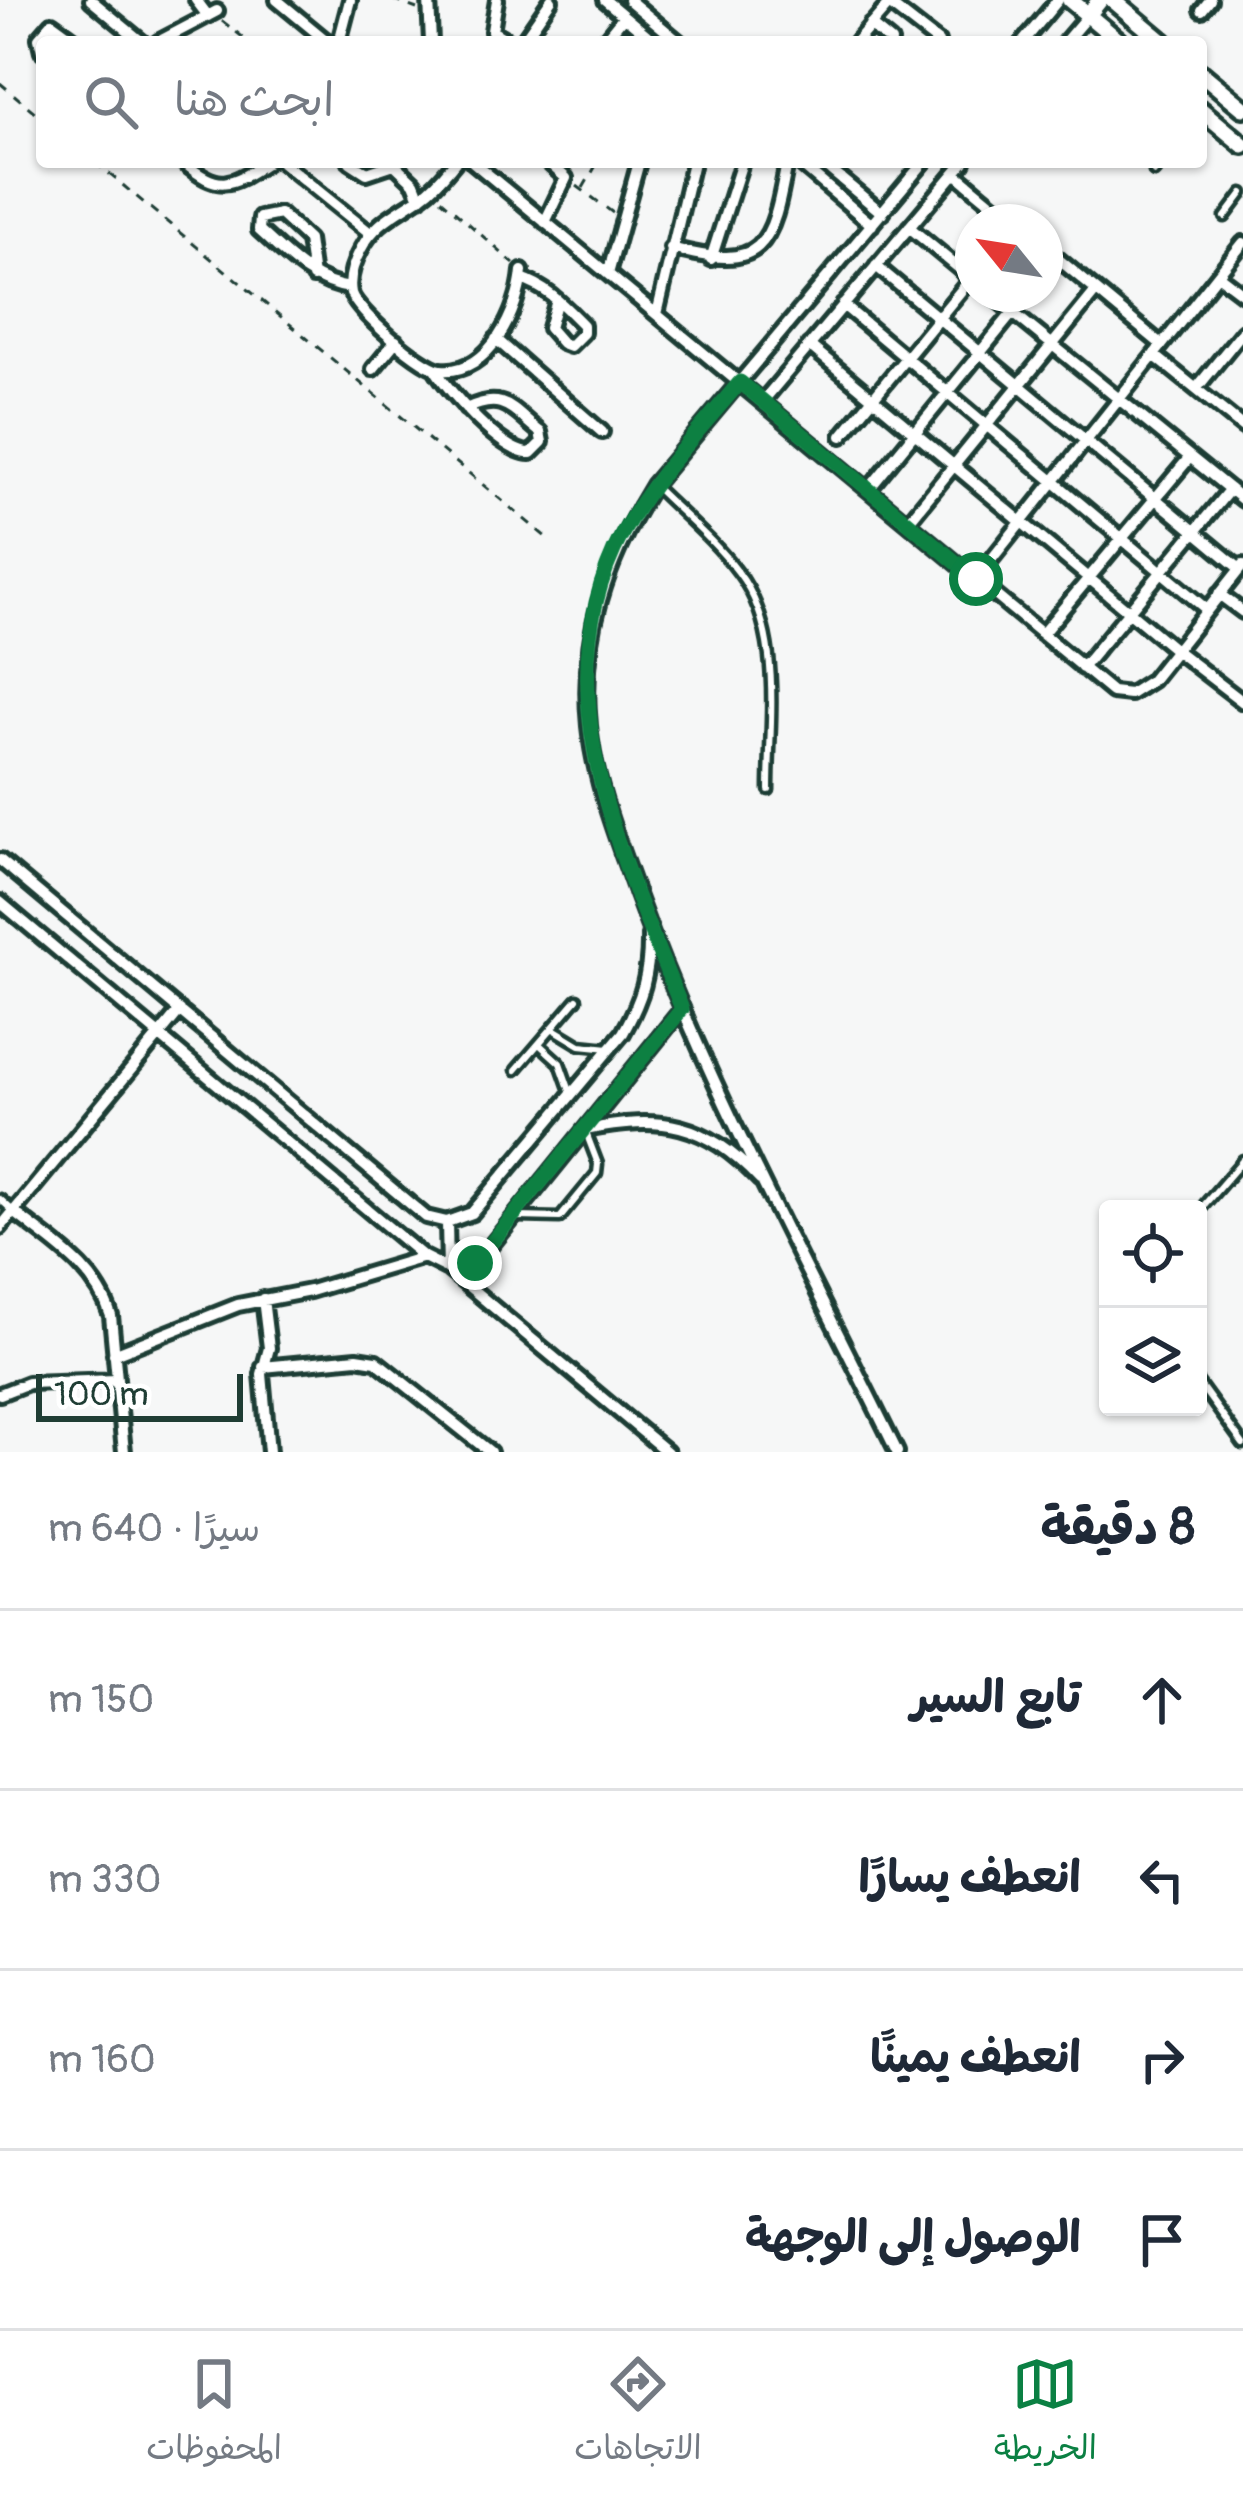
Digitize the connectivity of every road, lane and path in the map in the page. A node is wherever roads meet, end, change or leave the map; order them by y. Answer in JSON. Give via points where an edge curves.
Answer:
{"nodes":[{"id":1,"x":91,"y":0,"type":"edge"},
{"id":2,"x":196,"y":0,"type":"edge"},
{"id":3,"x":277,"y":0,"type":"edge"},
{"id":4,"x":350,"y":0,"type":"edge"},
{"id":5,"x":394,"y":0,"type":"edge"},
{"id":6,"x":497,"y":0,"type":"edge"},
{"id":7,"x":551,"y":0,"type":"edge"},
{"id":8,"x":605,"y":0,"type":"edge"},
{"id":9,"x":629,"y":0,"type":"edge"},
{"id":10,"x":1058,"y":0,"type":"edge"},
{"id":11,"x":1070,"y":0,"type":"edge"},
{"id":12,"x":1100,"y":0,"type":"edge"},
{"id":13,"x":1113,"y":0,"type":"edge"},
{"id":14,"x":891,"y":2,"type":"edge"},
{"id":15,"x":429,"y":7,"type":"edge"},
{"id":16,"x":213,"y":14,"type":"junction"},
{"id":17,"x":1088,"y":15,"type":"junction"},
{"id":18,"x":624,"y":16,"type":"junction"},
{"id":19,"x":870,"y":26,"type":"junction"},
{"id":20,"x":40,"y":36,"type":"edge"},
{"id":21,"x":70,"y":36,"type":"edge"},
{"id":22,"x":135,"y":36,"type":"edge"},
{"id":23,"x":170,"y":36,"type":"edge"},
{"id":24,"x":242,"y":36,"type":"edge"},
{"id":25,"x":321,"y":36,"type":"edge"},
{"id":26,"x":341,"y":36,"type":"edge"},
{"id":27,"x":499,"y":36,"type":"edge"},
{"id":28,"x":526,"y":36,"type":"edge"},
{"id":29,"x":608,"y":36,"type":"edge"},
{"id":30,"x":648,"y":36,"type":"edge"},
{"id":31,"x":672,"y":36,"type":"edge"},
{"id":32,"x":861,"y":36,"type":"edge"},
{"id":33,"x":883,"y":36,"type":"edge"},
{"id":34,"x":931,"y":36,"type":"edge"},
{"id":35,"x":1028,"y":36,"type":"edge"},
{"id":36,"x":1070,"y":36,"type":"edge"},
{"id":37,"x":1113,"y":36,"type":"edge"},
{"id":38,"x":1156,"y":36,"type":"edge"},
{"id":39,"x":1207,"y":78,"type":"edge"},
{"id":40,"x":0,"y":83,"type":"edge"},
{"id":41,"x":1243,"y":108,"type":"edge"},
{"id":42,"x":36,"y":113,"type":"edge"},
{"id":43,"x":1207,"y":115,"type":"edge"},
{"id":44,"x":1243,"y":145,"type":"edge"},
{"id":45,"x":102,"y":168,"type":"edge"},
{"id":46,"x":190,"y":168,"type":"edge"},
{"id":47,"x":257,"y":168,"type":"edge"},
{"id":48,"x":289,"y":168,"type":"edge"},
{"id":49,"x":398,"y":168,"type":"edge"},
{"id":50,"x":449,"y":168,"type":"edge"},
{"id":51,"x":484,"y":168,"type":"edge"},
{"id":52,"x":555,"y":168,"type":"edge"},
{"id":53,"x":595,"y":168,"type":"edge"},
{"id":54,"x":637,"y":168,"type":"edge"},
{"id":55,"x":691,"y":168,"type":"edge"},
{"id":56,"x":740,"y":168,"type":"edge"},
{"id":57,"x":786,"y":168,"type":"edge"},
{"id":58,"x":805,"y":168,"type":"edge"},
{"id":59,"x":828,"y":168,"type":"edge"},
{"id":60,"x":919,"y":168,"type":"edge"},
{"id":61,"x":959,"y":168,"type":"edge"},
{"id":62,"x":1157,"y":168,"type":"edge"},
{"id":63,"x":1154,"y":172,"type":"dead end"},
{"id":64,"x":955,"y":173,"type":"junction"},
{"id":65,"x":566,"y":178,"type":"junction"},
{"id":66,"x":583,"y":190,"type":"junction"},
{"id":67,"x":1243,"y":193,"type":"edge"},
{"id":68,"x":425,"y":194,"type":"junction"},
{"id":69,"x":992,"y":204,"type":"edge"},
{"id":70,"x":882,"y":213,"type":"junction"},
{"id":71,"x":1225,"y":218,"type":"dead end"},
{"id":72,"x":622,"y":219,"type":"junction"},
{"id":73,"x":545,"y":222,"type":"junction"},
{"id":74,"x":872,"y":224,"type":"junction"},
{"id":75,"x":909,"y":227,"type":"junction"},
{"id":76,"x":370,"y":233,"type":"junction"},
{"id":77,"x":1243,"y":243,"type":"edge"},
{"id":78,"x":670,"y":248,"type":"junction"},
{"id":79,"x":711,"y":259,"type":"junction"},
{"id":80,"x":1063,"y":263,"type":"edge"},
{"id":81,"x":955,"y":264,"type":"edge"},
{"id":82,"x":876,"y":266,"type":"junction"},
{"id":83,"x":608,"y":274,"type":"junction"},
{"id":84,"x":521,"y":275,"type":"junction"},
{"id":85,"x":1218,"y":275,"type":"junction"},
{"id":86,"x":313,"y":277,"type":"junction"},
{"id":87,"x":350,"y":289,"type":"junction"},
{"id":88,"x":1096,"y":291,"type":"junction"},
{"id":89,"x":1243,"y":294,"type":"edge"},
{"id":90,"x":955,"y":299,"type":"edge"},
{"id":91,"x":557,"y":300,"type":"dead end"},
{"id":92,"x":843,"y":305,"type":"junction"},
{"id":93,"x":1013,"y":312,"type":"joint"},
{"id":94,"x":657,"y":314,"type":"junction"},
{"id":95,"x":939,"y":318,"type":"junction"},
{"id":96,"x":1243,"y":331,"type":"edge"},
{"id":97,"x":496,"y":339,"type":"junction"},
{"id":98,"x":397,"y":341,"type":"junction"},
{"id":99,"x":1052,"y":344,"type":"junction"},
{"id":100,"x":809,"y":345,"type":"junction"},
{"id":101,"x":1158,"y":350,"type":"junction"},
{"id":102,"x":980,"y":352,"type":"junction"},
{"id":103,"x":906,"y":358,"type":"junction"},
{"id":104,"x":757,"y":361,"type":"junction"},
{"id":105,"x":373,"y":369,"type":"dead end"},
{"id":106,"x":435,"y":369,"type":"junction"},
{"id":107,"x":780,"y":380,"type":"junction"},
{"id":108,"x":740,"y":382,"type":"junction"},
{"id":109,"x":1019,"y":386,"type":"junction"},
{"id":110,"x":1196,"y":389,"type":"junction"},
{"id":111,"x":947,"y":393,"type":"junction"},
{"id":112,"x":873,"y":398,"type":"junction"},
{"id":113,"x":1119,"y":399,"type":"junction"},
{"id":114,"x":762,"y":402,"type":"junction"},
{"id":115,"x":1243,"y":405,"type":"edge"},
{"id":116,"x":466,"y":409,"type":"junction"},
{"id":117,"x":1238,"y":423,"type":"edge"},
{"id":118,"x":986,"y":425,"type":"junction"},
{"id":119,"x":602,"y":432,"type":"dead end"},
{"id":120,"x":914,"y":433,"type":"junction"},
{"id":121,"x":842,"y":436,"type":"dead end"},
{"id":122,"x":1086,"y":441,"type":"junction"},
{"id":123,"x":1190,"y":457,"type":"junction"},
{"id":124,"x":954,"y":466,"type":"junction"},
{"id":125,"x":1054,"y":482,"type":"junction"},
{"id":126,"x":653,"y":485,"type":"junction"},
{"id":127,"x":869,"y":489,"type":"junction"},
{"id":128,"x":1230,"y":489,"type":"junction"},
{"id":129,"x":1156,"y":500,"type":"junction"},
{"id":130,"x":1243,"y":500,"type":"edge"},
{"id":131,"x":908,"y":522,"type":"junction"},
{"id":132,"x":1021,"y":522,"type":"junction"},
{"id":133,"x":1194,"y":532,"type":"junction"},
{"id":134,"x":547,"y":538,"type":"dead end"},
{"id":135,"x":1122,"y":539,"type":"junction"},
{"id":136,"x":1241,"y":567,"type":"edge"},
{"id":137,"x":1162,"y":572,"type":"junction"},
{"id":138,"x":1089,"y":578,"type":"junction"},
{"id":139,"x":976,"y":579,"type":"junction"},
{"id":140,"x":1219,"y":593,"type":"junction"},
{"id":141,"x":1206,"y":609,"type":"junction"},
{"id":142,"x":1129,"y":612,"type":"junction"},
{"id":143,"x":1243,"y":612,"type":"edge"},
{"id":144,"x":1042,"y":634,"type":"junction"},
{"id":145,"x":1174,"y":649,"type":"junction"},
{"id":146,"x":1082,"y":668,"type":"junction"},
{"id":147,"x":1243,"y":702,"type":"edge"},
{"id":148,"x":769,"y":790,"type":"dead end"},
{"id":149,"x":0,"y":860,"type":"edge"},
{"id":150,"x":0,"y":902,"type":"edge"},
{"id":151,"x":649,"y":926,"type":"junction"},
{"id":152,"x":577,"y":999,"type":"dead end"},
{"id":153,"x":682,"y":1009,"type":"junction"},
{"id":154,"x":180,"y":1010,"type":"junction"},
{"id":155,"x":552,"y":1028,"type":"junction"},
{"id":156,"x":160,"y":1035,"type":"junction"},
{"id":157,"x":539,"y":1044,"type":"junction"},
{"id":158,"x":610,"y":1048,"type":"junction"},
{"id":159,"x":516,"y":1070,"type":"dead end"},
{"id":160,"x":572,"y":1094,"type":"junction"},
{"id":161,"x":585,"y":1130,"type":"junction"},
{"id":162,"x":1243,"y":1160,"type":"edge"},
{"id":163,"x":770,"y":1191,"type":"junction"},
{"id":164,"x":0,"y":1199,"type":"edge"},
{"id":165,"x":1207,"y":1202,"type":"edge"},
{"id":166,"x":13,"y":1211,"type":"junction"},
{"id":167,"x":514,"y":1217,"type":"junction"},
{"id":168,"x":447,"y":1222,"type":"junction"},
{"id":169,"x":0,"y":1228,"type":"edge"},
{"id":170,"x":424,"y":1257,"type":"junction"},
{"id":171,"x":448,"y":1269,"type":"junction"},
{"id":172,"x":263,"y":1299,"type":"junction"},
{"id":173,"x":114,"y":1354,"type":"junction"},
{"id":174,"x":263,"y":1367,"type":"junction"},
{"id":175,"x":117,"y":1380,"type":"junction"},
{"id":176,"x":0,"y":1394,"type":"edge"},
{"id":177,"x":1207,"y":1394,"type":"edge"},
{"id":178,"x":1243,"y":1444,"type":"edge"},
{"id":179,"x":124,"y":1452,"type":"edge"},
{"id":180,"x":268,"y":1452,"type":"edge"},
{"id":181,"x":490,"y":1452,"type":"edge"},
{"id":182,"x":667,"y":1452,"type":"edge"},
{"id":183,"x":898,"y":1452,"type":"edge"}],
"edges":[{"from":1,"to":22,"type":"street"},
{"from":2,"to":16,"type":"street"},
{"from":3,"to":25,"type":"street"},
{"from":4,"to":26,"type":"street"},
{"from":5,"to":15,"type":"path"},
{"from":6,"to":27,"type":"street","via":[[492,32]]},
{"from":7,"to":28,"type":"street"},
{"from":8,"to":18,"type":"street"},
{"from":9,"to":31,"type":"street"},
{"from":10,"to":35,"type":"street"},
{"from":11,"to":17,"type":"main road"},
{"from":12,"to":17,"type":"main road"},
{"from":13,"to":38,"type":"main road"},
{"from":14,"to":19,"type":"street"},
{"from":14,"to":34,"type":"street"},
{"from":16,"to":23,"type":"street"},
{"from":16,"to":24,"type":"path"},
{"from":17,"to":36,"type":"street"},
{"from":17,"to":37,"type":"main road"},
{"from":18,"to":29,"type":"street"},
{"from":18,"to":30,"type":"street"},
{"from":19,"to":32,"type":"street"},
{"from":19,"to":33,"type":"street"},
{"from":20,"to":21,"type":"street","via":[[52,23]]},
{"from":39,"to":41,"type":"main road"},
{"from":40,"to":42,"type":"path"},
{"from":43,"to":44,"type":"main road"},
{"from":45,"to":134,"type":"path"},
{"from":46,"to":47,"type":"street","via":[[220,184]]},
{"from":48,"to":76,"type":"street"},
{"from":49,"to":68,"type":"street"},
{"from":50,"to":68,"type":"street"},
{"from":51,"to":73,"type":"street"},
{"from":52,"to":65,"type":"street"},
{"from":53,"to":66,"type":"path"},
{"from":54,"to":72,"type":"street"},
{"from":55,"to":78,"type":"street"},
{"from":56,"to":79,"type":"street"},
{"from":57,"to":79,"type":"street","via":[[768,240]]},
{"from":58,"to":74,"type":"street"},
{"from":59,"to":70,"type":"street"},
{"from":60,"to":70,"type":"street"},
{"from":61,"to":64,"type":"street"},
{"from":62,"to":63,"type":"lane"},
{"from":64,"to":69,"type":"street"},
{"from":64,"to":75,"type":"street"},
{"from":65,"to":66,"type":"path"},
{"from":65,"to":73,"type":"street"},
{"from":66,"to":72,"type":"path"},
{"from":67,"to":71,"type":"lane"},
{"from":68,"to":76,"type":"street"},
{"from":68,"to":84,"type":"path"},
{"from":70,"to":74,"type":"street"},
{"from":72,"to":83,"type":"street"},
{"from":73,"to":83,"type":"street"},
{"from":74,"to":104,"type":"street"},
{"from":75,"to":81,"type":"street"},
{"from":75,"to":82,"type":"street"},
{"from":76,"to":87,"type":"street"},
{"from":77,"to":85,"type":"street"},
{"from":78,"to":79,"type":"street"},
{"from":78,"to":94,"type":"street"},
{"from":80,"to":88,"type":"street"},
{"from":82,"to":92,"type":"street"},
{"from":82,"to":95,"type":"street"},
{"from":83,"to":94,"type":"street"},
{"from":84,"to":91,"type":"street"},
{"from":84,"to":97,"type":"street"},
{"from":85,"to":89,"type":"street"},
{"from":85,"to":101,"type":"street"},
{"from":86,"to":86,"type":"street","via":[[260,232],[260,218],[280,214],[308,240]]},
{"from":86,"to":87,"type":"street"},
{"from":87,"to":98,"type":"street","via":[[357,307]]},
{"from":88,"to":99,"type":"street"},
{"from":88,"to":101,"type":"street"},
{"from":90,"to":95,"type":"street"},
{"from":92,"to":100,"type":"street"},
{"from":92,"to":103,"type":"street"},
{"from":93,"to":99,"type":"street"},
{"from":93,"to":102,"type":"street"},
{"from":94,"to":108,"type":"street"},
{"from":95,"to":102,"type":"street"},
{"from":95,"to":103,"type":"street"},
{"from":96,"to":110,"type":"street"},
{"from":97,"to":106,"type":"street","via":[[461,366]]},
{"from":97,"to":119,"type":"street"},
{"from":98,"to":105,"type":"street"},
{"from":98,"to":106,"type":"street"},
{"from":99,"to":109,"type":"street"},
{"from":99,"to":113,"type":"street"},
{"from":100,"to":107,"type":"street"},
{"from":100,"to":112,"type":"street"},
{"from":101,"to":110,"type":"street"},
{"from":101,"to":113,"type":"street"},
{"from":102,"to":109,"type":"street"},
{"from":102,"to":111,"type":"street"},
{"from":103,"to":111,"type":"street"},
{"from":103,"to":112,"type":"street"},
{"from":104,"to":107,"type":"street"},
{"from":104,"to":108,"type":"street"},
{"from":106,"to":116,"type":"street"},
{"from":107,"to":114,"type":"street"},
{"from":108,"to":114,"type":"street"},
{"from":108,"to":126,"type":"street"},
{"from":109,"to":118,"type":"street"},
{"from":109,"to":122,"type":"street"},
{"from":110,"to":117,"type":"street"},
{"from":111,"to":118,"type":"street"},
{"from":111,"to":120,"type":"street"},
{"from":112,"to":120,"type":"street"},
{"from":112,"to":121,"type":"street"},
{"from":113,"to":122,"type":"street"},
{"from":113,"to":123,"type":"street"},
{"from":114,"to":127,"type":"street"},
{"from":115,"to":117,"type":"street"},
{"from":116,"to":116,"type":"street","via":[[521,454],[542,442],[501,401]]},
{"from":118,"to":124,"type":"street"},
{"from":118,"to":125,"type":"street"},
{"from":120,"to":124,"type":"street"},
{"from":120,"to":127,"type":"street"},
{"from":122,"to":125,"type":"street"},
{"from":122,"to":129,"type":"street"},
{"from":123,"to":128,"type":"street"},
{"from":123,"to":129,"type":"street"},
{"from":124,"to":131,"type":"street"},
{"from":124,"to":132,"type":"street"},
{"from":125,"to":132,"type":"street"},
{"from":125,"to":135,"type":"street"},
{"from":126,"to":148,"type":"lane","via":[[737,570],[760,611],[769,642]]},
{"from":126,"to":151,"type":"street","via":[[607,570],[588,674],[596,771]]},
{"from":127,"to":131,"type":"street"},
{"from":128,"to":130,"type":"street"},
{"from":128,"to":133,"type":"street"},
{"from":129,"to":133,"type":"street"},
{"from":129,"to":135,"type":"street"},
{"from":131,"to":139,"type":"street"},
{"from":132,"to":138,"type":"street"},
{"from":132,"to":139,"type":"street"},
{"from":133,"to":136,"type":"street"},
{"from":133,"to":137,"type":"street"},
{"from":135,"to":137,"type":"street"},
{"from":135,"to":138,"type":"street"},
{"from":136,"to":140,"type":"street"},
{"from":137,"to":141,"type":"street"},
{"from":137,"to":142,"type":"street"},
{"from":138,"to":142,"type":"street"},
{"from":138,"to":144,"type":"street"},
{"from":139,"to":144,"type":"street"},
{"from":140,"to":141,"type":"street"},
{"from":140,"to":143,"type":"street"},
{"from":141,"to":145,"type":"street"},
{"from":142,"to":145,"type":"street"},
{"from":142,"to":146,"type":"street"},
{"from":144,"to":146,"type":"street"},
{"from":145,"to":146,"type":"street","via":[[1130,694],[1112,692]]},
{"from":145,"to":147,"type":"street"},
{"from":149,"to":154,"type":"street"},
{"from":150,"to":156,"type":"street"},
{"from":151,"to":153,"type":"street"},
{"from":151,"to":158,"type":"street","via":[[650,971],[640,1003]]},
{"from":152,"to":155,"type":"lane"},
{"from":153,"to":161,"type":"street"},
{"from":153,"to":163,"type":"street"},
{"from":154,"to":156,"type":"street"},
{"from":154,"to":168,"type":"street","via":[[426,1217]]},
{"from":155,"to":157,"type":"lane"},
{"from":155,"to":158,"type":"lane","via":[[580,1046]]},
{"from":156,"to":166,"type":"street"},
{"from":156,"to":170,"type":"street"},
{"from":157,"to":159,"type":"lane"},
{"from":157,"to":160,"type":"lane","via":[[560,1063]]},
{"from":158,"to":160,"type":"street"},
{"from":160,"to":168,"type":"street","via":[[472,1213]]},
{"from":161,"to":163,"type":"street","via":[[636,1120],[688,1128],[734,1153]]},
{"from":161,"to":167,"type":"street"},
{"from":161,"to":167,"type":"lane","via":[[597,1173],[560,1218]]},
{"from":162,"to":165,"type":"lane"},
{"from":163,"to":183,"type":"street"},
{"from":164,"to":166,"type":"lane"},
{"from":166,"to":169,"type":"street"},
{"from":166,"to":173,"type":"street","via":[[91,1275],[111,1316]]},
{"from":167,"to":171,"type":"street","via":[[475,1263]]},
{"from":168,"to":171,"type":"street"},
{"from":170,"to":171,"type":"street"},
{"from":170,"to":172,"type":"street"},
{"from":171,"to":182,"type":"street"},
{"from":172,"to":173,"type":"street"},
{"from":172,"to":174,"type":"street"},
{"from":173,"to":175,"type":"street"},
{"from":174,"to":180,"type":"street"},
{"from":174,"to":181,"type":"street","via":[[376,1361]]},
{"from":175,"to":176,"type":"street","via":[[28,1383]]},
{"from":175,"to":179,"type":"street"},
{"from":177,"to":178,"type":"lane"}]}
